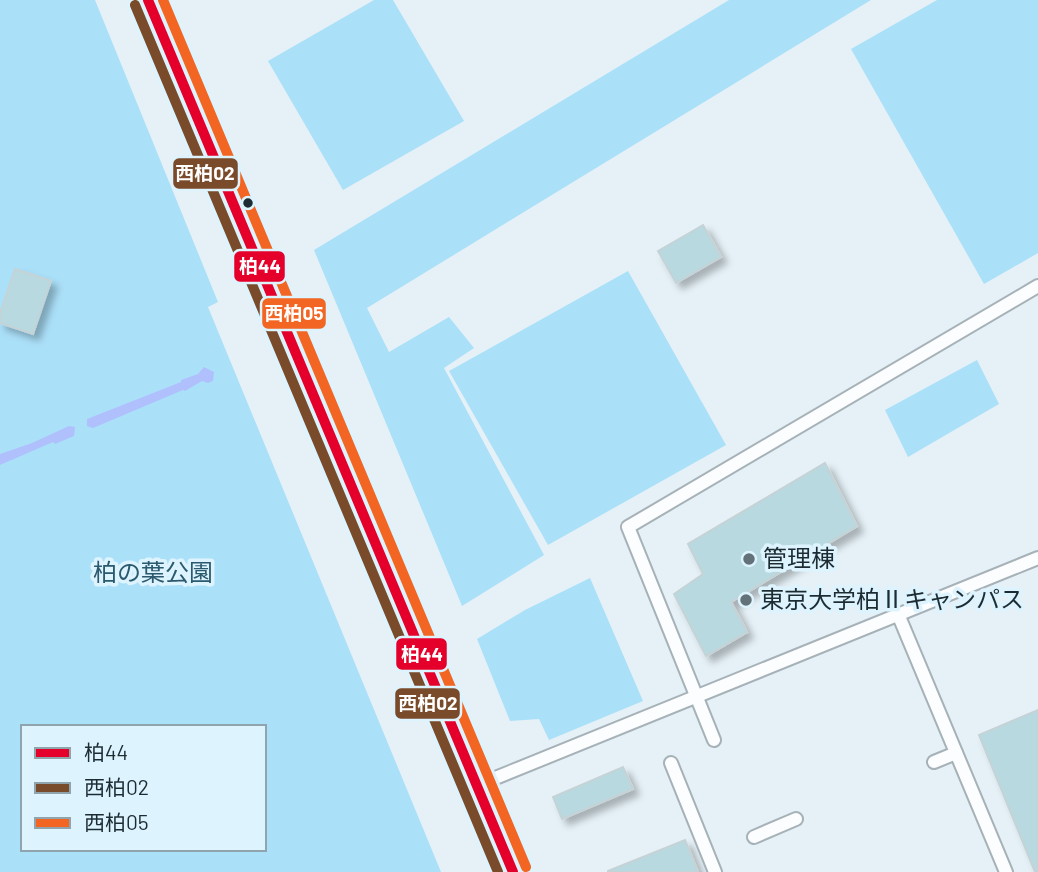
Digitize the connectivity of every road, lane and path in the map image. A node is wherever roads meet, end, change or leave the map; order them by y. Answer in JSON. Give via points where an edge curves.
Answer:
{"nodes":[{"id":1,"x":148,"y":0,"type":"edge"},
{"id":2,"x":1038,"y":286,"type":"edge"},
{"id":3,"x":1038,"y":558,"type":"edge"},
{"id":4,"x":898,"y":614,"type":"junction"},
{"id":5,"x":696,"y":696,"type":"junction"},
{"id":6,"x":714,"y":740,"type":"dead end"},
{"id":7,"x":956,"y":753,"type":"junction"},
{"id":8,"x":934,"y":762,"type":"dead end"},
{"id":9,"x":671,"y":763,"type":"dead end"},
{"id":10,"x":478,"y":786,"type":"junction"},
{"id":11,"x":796,"y":820,"type":"dead end"},
{"id":12,"x":754,"y":837,"type":"dead end"},
{"id":13,"x":513,"y":872,"type":"edge"},
{"id":14,"x":715,"y":872,"type":"edge"},
{"id":15,"x":1006,"y":872,"type":"edge"}],
"edges":[{"from":1,"to":10,"type":"street"},
{"from":2,"to":5,"type":"lane","via":[[628,527]]},
{"from":3,"to":4,"type":"lane"},
{"from":4,"to":5,"type":"lane"},
{"from":4,"to":7,"type":"lane"},
{"from":5,"to":6,"type":"lane"},
{"from":5,"to":10,"type":"lane"},
{"from":7,"to":8,"type":"lane"},
{"from":7,"to":15,"type":"lane"},
{"from":9,"to":14,"type":"lane"},
{"from":10,"to":13,"type":"street"},
{"from":11,"to":12,"type":"lane"}]}
